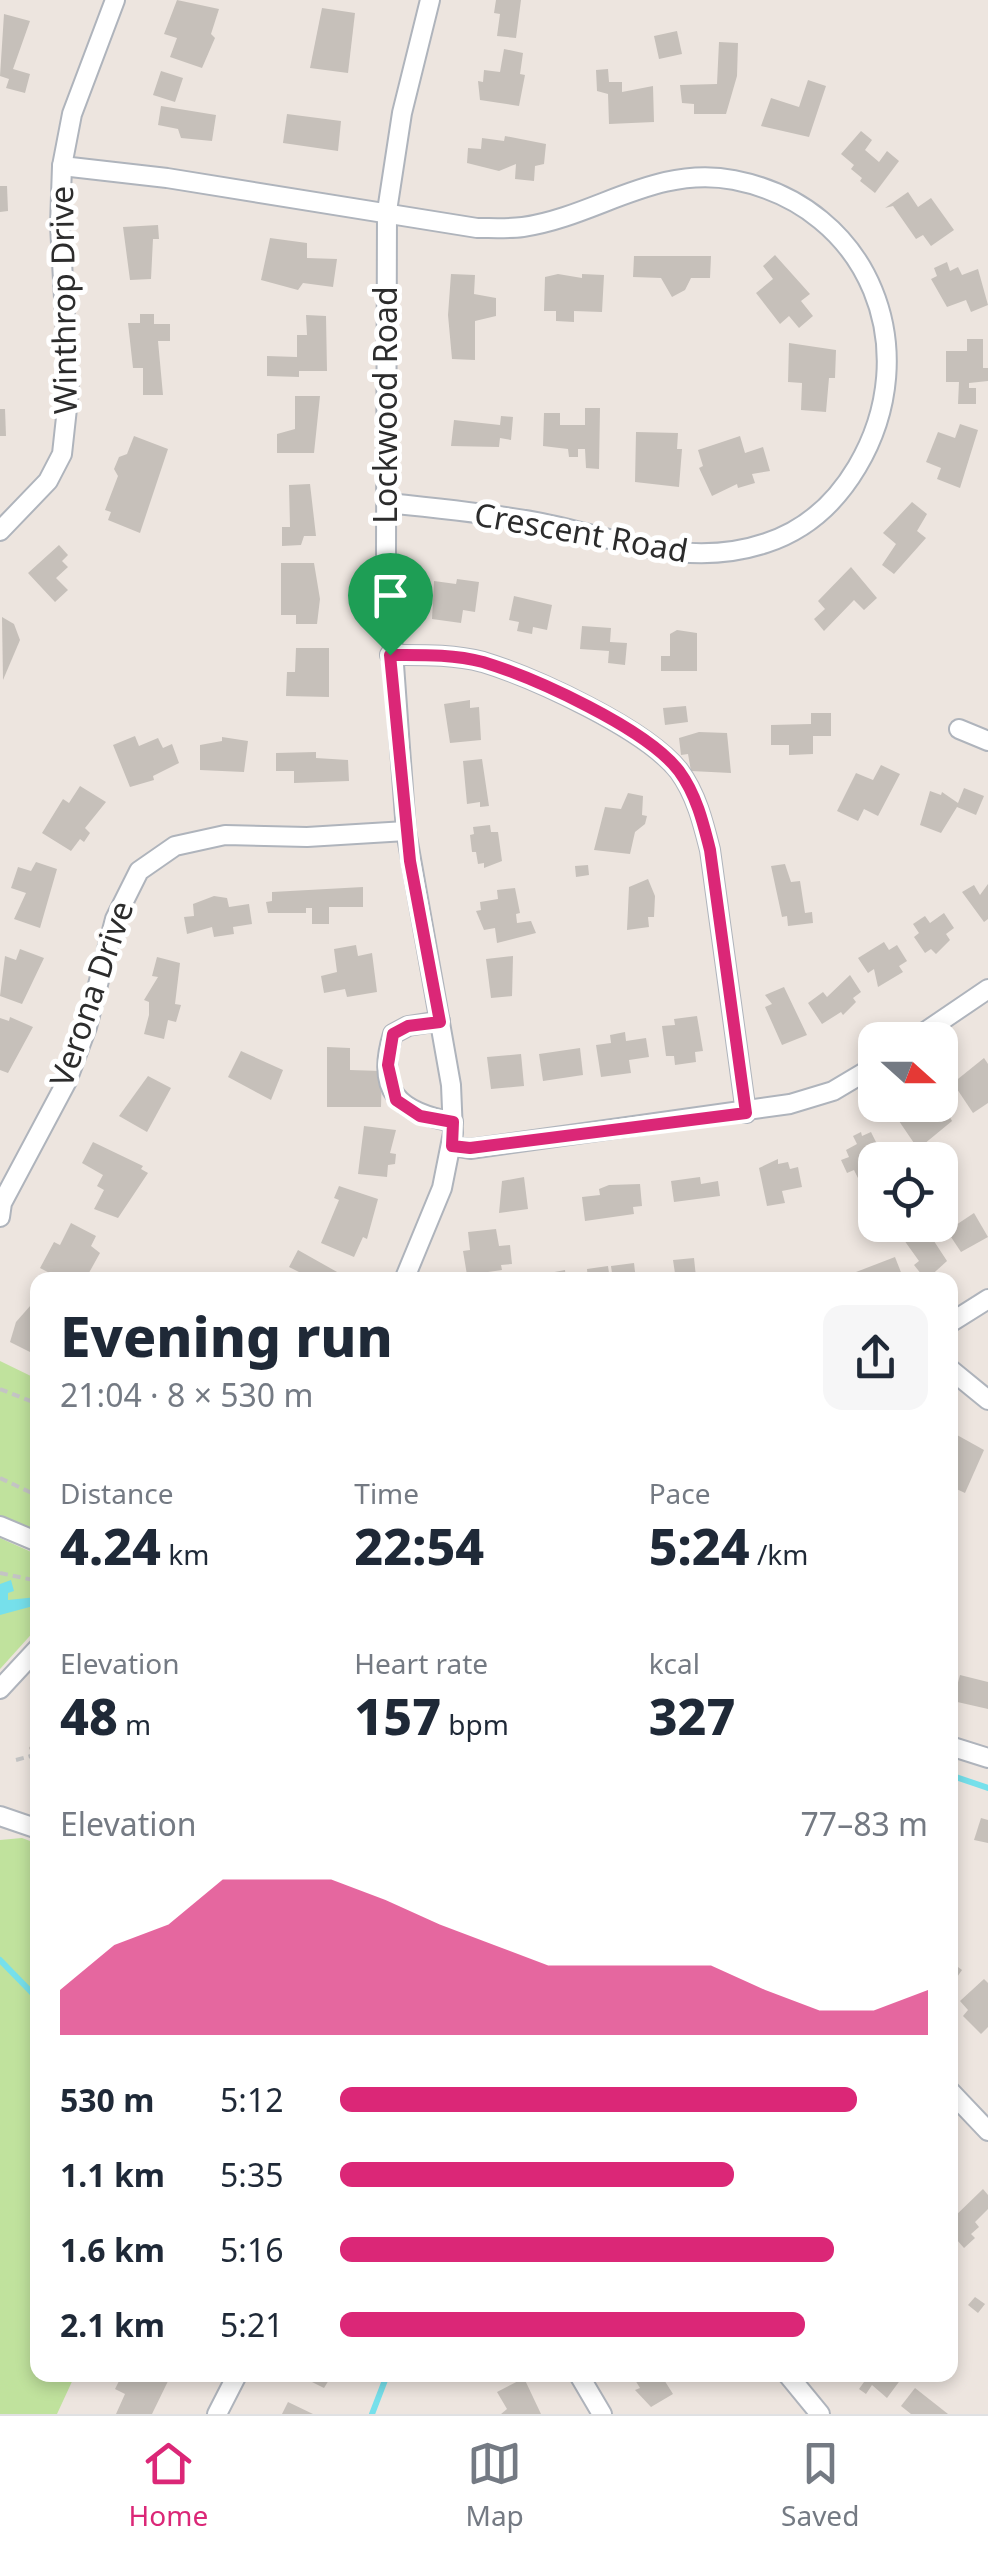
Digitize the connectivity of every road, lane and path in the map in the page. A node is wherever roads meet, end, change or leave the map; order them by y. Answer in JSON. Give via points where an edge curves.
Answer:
{"nodes":[{"id":1,"x":115,"y":0,"type":"edge"},
{"id":2,"x":430,"y":0,"type":"edge"},
{"id":3,"x":62,"y":166,"type":"junction"},
{"id":4,"x":388,"y":211,"type":"junction"},
{"id":5,"x":387,"y":503,"type":"junction"},
{"id":6,"x":0,"y":531,"type":"edge"},
{"id":7,"x":390,"y":655,"type":"junction"},
{"id":8,"x":959,"y":729,"type":"dead end"},
{"id":9,"x":988,"y":741,"type":"edge"},
{"id":10,"x":406,"y":831,"type":"junction"},
{"id":11,"x":988,"y":989,"type":"edge"},
{"id":12,"x":440,"y":1022,"type":"junction"},
{"id":13,"x":940,"y":1022,"type":"edge"},
{"id":14,"x":858,"y":1075,"type":"edge"},
{"id":15,"x":746,"y":1113,"type":"junction"},
{"id":16,"x":453,"y":1122,"type":"junction"},
{"id":17,"x":452,"y":1146,"type":"junction"},
{"id":18,"x":1,"y":1208,"type":"edge"},
{"id":19,"x":407,"y":1272,"type":"edge"},
{"id":20,"x":988,"y":1299,"type":"edge"},
{"id":21,"x":958,"y":1319,"type":"edge"},
{"id":22,"x":958,"y":1376,"type":"edge"},
{"id":23,"x":0,"y":1389,"type":"edge"},
{"id":24,"x":988,"y":1400,"type":"edge"},
{"id":25,"x":30,"y":1401,"type":"edge"},
{"id":26,"x":0,"y":1478,"type":"edge"},
{"id":27,"x":30,"y":1492,"type":"edge"},
{"id":28,"x":0,"y":1526,"type":"edge"},
{"id":29,"x":30,"y":1539,"type":"edge"},
{"id":30,"x":0,"y":1572,"type":"edge"},
{"id":31,"x":30,"y":1579,"type":"edge"},
{"id":32,"x":30,"y":1660,"type":"edge"},
{"id":33,"x":0,"y":1689,"type":"edge"},
{"id":34,"x":958,"y":1749,"type":"edge"},
{"id":35,"x":30,"y":1756,"type":"edge"},
{"id":36,"x":988,"y":1758,"type":"edge"},
{"id":37,"x":16,"y":1760,"type":"dead end"},
{"id":38,"x":0,"y":1816,"type":"edge"},
{"id":39,"x":30,"y":1827,"type":"edge"},
{"id":40,"x":958,"y":2099,"type":"edge"},
{"id":41,"x":988,"y":2131,"type":"edge"},
{"id":42,"x":233,"y":2382,"type":"edge"},
{"id":43,"x":583,"y":2382,"type":"edge"},
{"id":44,"x":794,"y":2382,"type":"edge"},
{"id":45,"x":216,"y":2414,"type":"edge"},
{"id":46,"x":602,"y":2414,"type":"edge"},
{"id":47,"x":820,"y":2414,"type":"edge"}],
"edges":[{"from":1,"to":3,"type":"street","name":"Winthrop Drive","via":[[72,114]]},
{"from":2,"to":4,"type":"street","name":"Lockwood Road","via":[[402,113]]},
{"from":3,"to":4,"type":"street","name":"Winthrop Drive"},
{"from":3,"to":6,"type":"street","name":"Winthrop Drive","via":[[68,425],[48,481]]},
{"from":4,"to":5,"type":"street","name":"Lockwood Road"},
{"from":4,"to":5,"type":"street","name":"Crescent Road","via":[[478,228],[522,227],[680,176],[736,180],[796,203],[840,240],[870,281],[889,357],[883,409],[839,494],[795,532],[764,544],[712,556],[679,554],[541,523]]},
{"from":5,"to":7,"type":"street","name":"Lockwood Road"},
{"from":7,"to":10,"type":"street","name":"Lockwood Road"},
{"from":7,"to":15,"type":"street","via":[[482,662],[600,714],[678,769],[701,811],[710,850]]},
{"from":8,"to":9,"type":"street"},
{"from":10,"to":12,"type":"street","name":"Lockwood Road"},
{"from":10,"to":18,"type":"street","name":"Verona Drive","via":[[211,837],[176,846],[139,871],[115,918],[67,1080]]},
{"from":11,"to":13,"type":"street"},
{"from":12,"to":16,"type":"street","name":"Lockwood Road"},
{"from":12,"to":16,"type":"street","via":[[393,1034],[390,1085],[404,1108]]},
{"from":14,"to":15,"type":"street","via":[[812,1099]]},
{"from":15,"to":17,"type":"street"},
{"from":16,"to":17,"type":"street","name":"Lockwood Road"},
{"from":17,"to":19,"type":"street","name":"Lockwood Road","via":[[437,1204]]},
{"from":20,"to":21,"type":"street"},
{"from":22,"to":24,"type":"street"},
{"from":23,"to":25,"type":"path"},
{"from":26,"to":27,"type":"path"},
{"from":28,"to":29,"type":"street"},
{"from":30,"to":31,"type":"path"},
{"from":32,"to":33,"type":"street"},
{"from":34,"to":36,"type":"street"},
{"from":35,"to":37,"type":"path"},
{"from":38,"to":39,"type":"street"},
{"from":40,"to":41,"type":"street"},
{"from":42,"to":45,"type":"street"},
{"from":43,"to":46,"type":"street"},
{"from":44,"to":47,"type":"street"}]}
